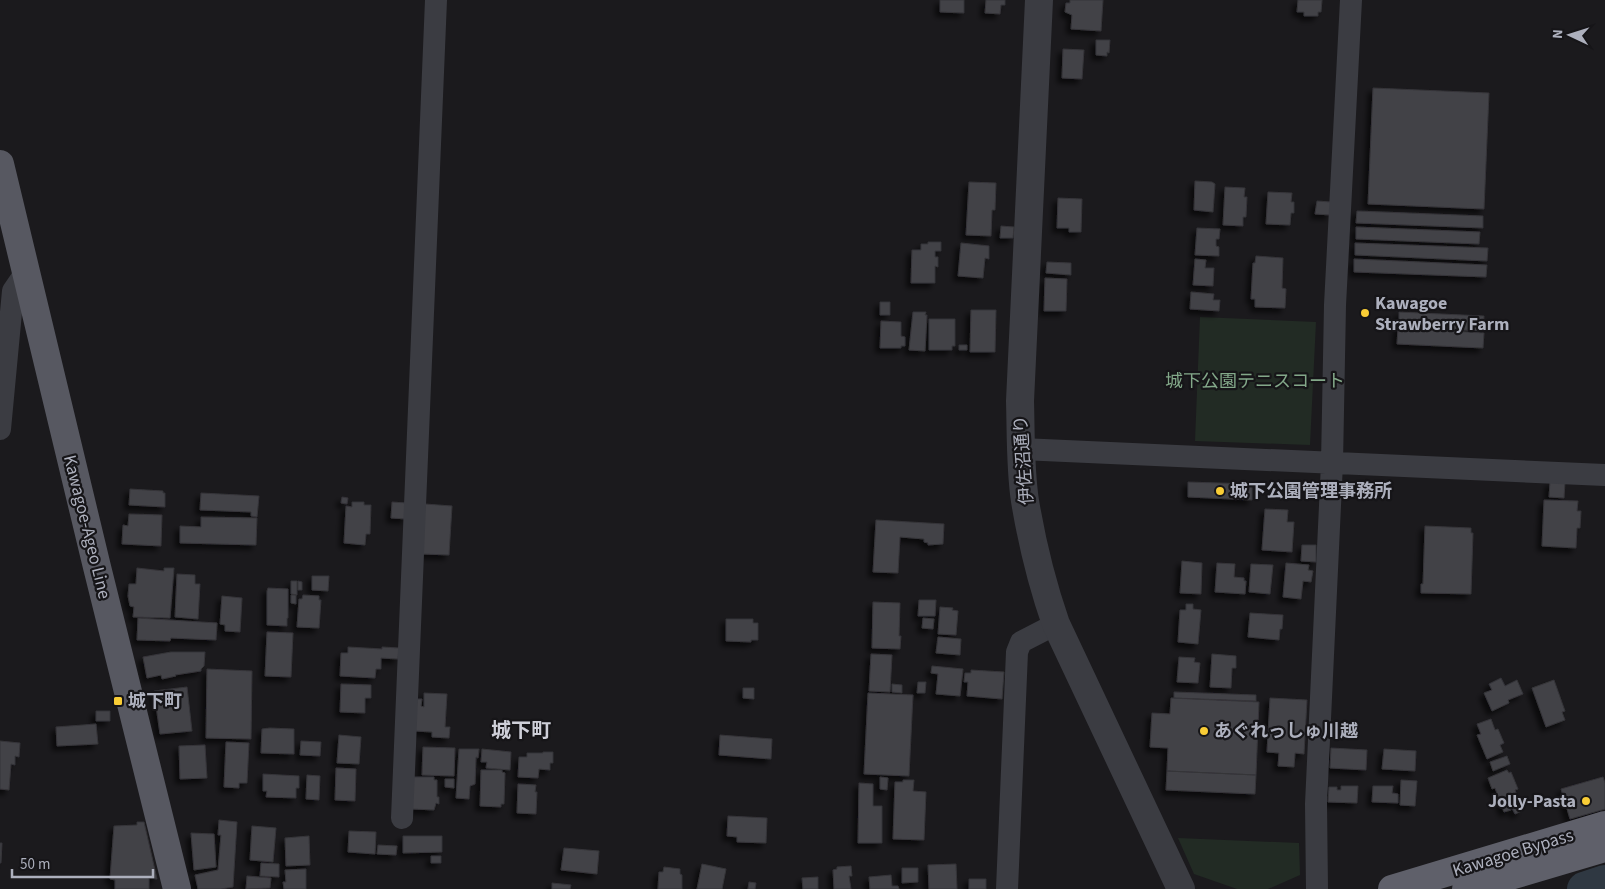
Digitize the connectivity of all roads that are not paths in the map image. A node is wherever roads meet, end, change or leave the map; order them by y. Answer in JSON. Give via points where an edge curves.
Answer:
{"nodes":[{"id":1,"x":436,"y":0,"type":"edge"},
{"id":2,"x":1039,"y":0,"type":"edge"},
{"id":3,"x":1351,"y":0,"type":"edge"},
{"id":4,"x":0,"y":165,"type":"edge"},
{"id":5,"x":26,"y":272,"type":"junction"},
{"id":6,"x":0,"y":429,"type":"edge"},
{"id":7,"x":1021,"y":449,"type":"junction"},
{"id":8,"x":1332,"y":463,"type":"junction"},
{"id":9,"x":1605,"y":475,"type":"edge"},
{"id":10,"x":1056,"y":624,"type":"junction"},
{"id":11,"x":402,"y":818,"type":"dead end"},
{"id":12,"x":1605,"y":825,"type":"edge"},
{"id":13,"x":1605,"y":848,"type":"edge"},
{"id":14,"x":177,"y":889,"type":"edge"},
{"id":15,"x":1006,"y":889,"type":"edge"},
{"id":16,"x":1181,"y":889,"type":"edge"},
{"id":17,"x":1318,"y":889,"type":"edge"},
{"id":18,"x":1392,"y":889,"type":"edge"},
{"id":19,"x":1466,"y":889,"type":"edge"}],
"edges":[{"from":1,"to":11,"type":"street"},
{"from":2,"to":7,"type":"street","name":"伊佐沼通り","via":[[1020,391]]},
{"from":3,"to":8,"type":"street","via":[[1335,305]]},
{"from":4,"to":5,"type":"main road","name":"Kawagoe-Ageo Line"},
{"from":5,"to":6,"type":"street","via":[[13,291]]},
{"from":5,"to":14,"type":"main road","name":"Kawagoe-Ageo Line"},
{"from":7,"to":8,"type":"street"},
{"from":7,"to":10,"type":"street","name":"伊佐沼通り","via":[[1025,500],[1044,589]]},
{"from":8,"to":9,"type":"street"},
{"from":8,"to":17,"type":"street","via":[[1316,804]]},
{"from":10,"to":15,"type":"street","via":[[1021,642],[1017,652]]},
{"from":10,"to":16,"type":"street","name":"伊佐沼通り"},
{"from":12,"to":18,"type":"highway","name":"Kawagoe Bypass"},
{"from":13,"to":19,"type":"highway","name":"Kawagoe Bypass"}]}
